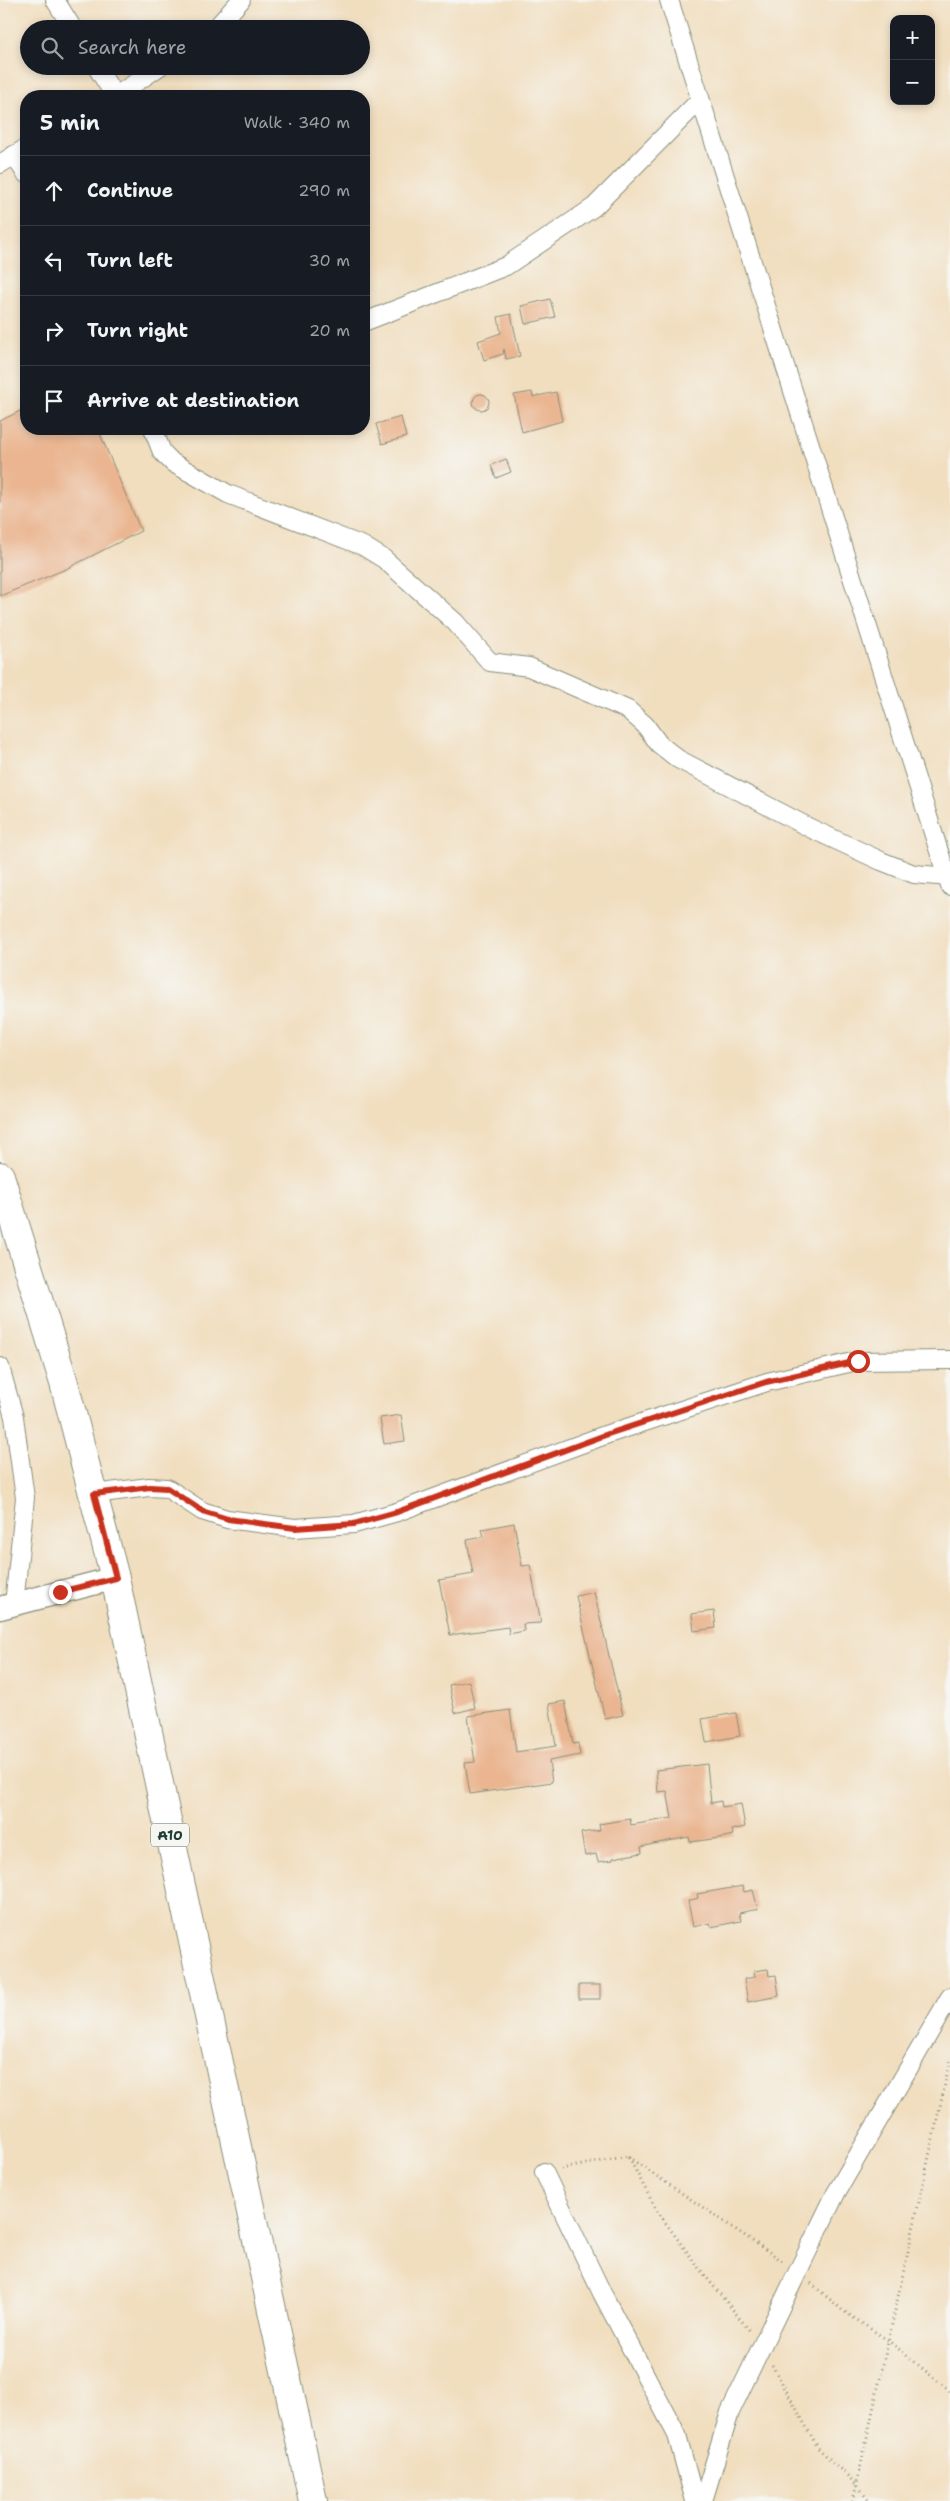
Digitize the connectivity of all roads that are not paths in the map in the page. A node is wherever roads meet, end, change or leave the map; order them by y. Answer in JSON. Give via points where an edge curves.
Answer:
{"nodes":[{"id":1,"x":55,"y":0,"type":"edge"},
{"id":2,"x":241,"y":0,"type":"edge"},
{"id":3,"x":669,"y":0,"type":"edge"},
{"id":4,"x":67,"y":20,"type":"edge"},
{"id":5,"x":223,"y":20,"type":"edge"},
{"id":6,"x":102,"y":75,"type":"edge"},
{"id":7,"x":146,"y":75,"type":"edge"},
{"id":8,"x":111,"y":90,"type":"edge"},
{"id":9,"x":124,"y":90,"type":"edge"},
{"id":10,"x":700,"y":100,"type":"junction"},
{"id":11,"x":370,"y":320,"type":"edge"},
{"id":12,"x":155,"y":435,"type":"edge"},
{"id":13,"x":949,"y":880,"type":"edge"},
{"id":14,"x":0,"y":1176,"type":"edge"},
{"id":15,"x":950,"y":1360,"type":"edge"},
{"id":16,"x":0,"y":1367,"type":"edge"},
{"id":17,"x":94,"y":1494,"type":"junction"},
{"id":18,"x":116,"y":1578,"type":"junction"},
{"id":19,"x":7,"y":1606,"type":"edge"},
{"id":20,"x":950,"y":1997,"type":"edge"},
{"id":21,"x":544,"y":2172,"type":"road end"},
{"id":22,"x":313,"y":2501,"type":"edge"},
{"id":23,"x":695,"y":2501,"type":"edge"},
{"id":24,"x":703,"y":2501,"type":"edge"}],
"edges":[{"from":1,"to":4,"type":"street"},
{"from":2,"to":5,"type":"street"},
{"from":3,"to":10,"type":"street"},
{"from":6,"to":8,"type":"street"},
{"from":7,"to":9,"type":"street"},
{"from":10,"to":11,"type":"street","via":[[594,207],[506,266]]},
{"from":10,"to":13,"type":"street"},
{"from":12,"to":13,"type":"street","via":[[162,452],[173,463],[228,494],[363,546],[384,559],[455,622],[490,662],[529,666],[628,710],[659,744],[678,759],[881,861],[914,874]]},
{"from":14,"to":17,"type":"main road","number":"A10","via":[[64,1382]]},
{"from":15,"to":17,"type":"street","via":[[858,1361],[766,1382],[608,1434],[397,1512],[354,1524],[295,1528],[234,1521],[202,1511],[167,1488]]},
{"from":16,"to":19,"type":"street","via":[[14,1417],[25,1498]]},
{"from":17,"to":18,"type":"main road","number":"A10"},
{"from":18,"to":19,"type":"street"},
{"from":18,"to":22,"type":"main road","number":"A10"},
{"from":20,"to":24,"type":"street","via":[[836,2193],[730,2412]]},
{"from":21,"to":23,"type":"street","via":[[602,2294],[677,2435]]}]}
